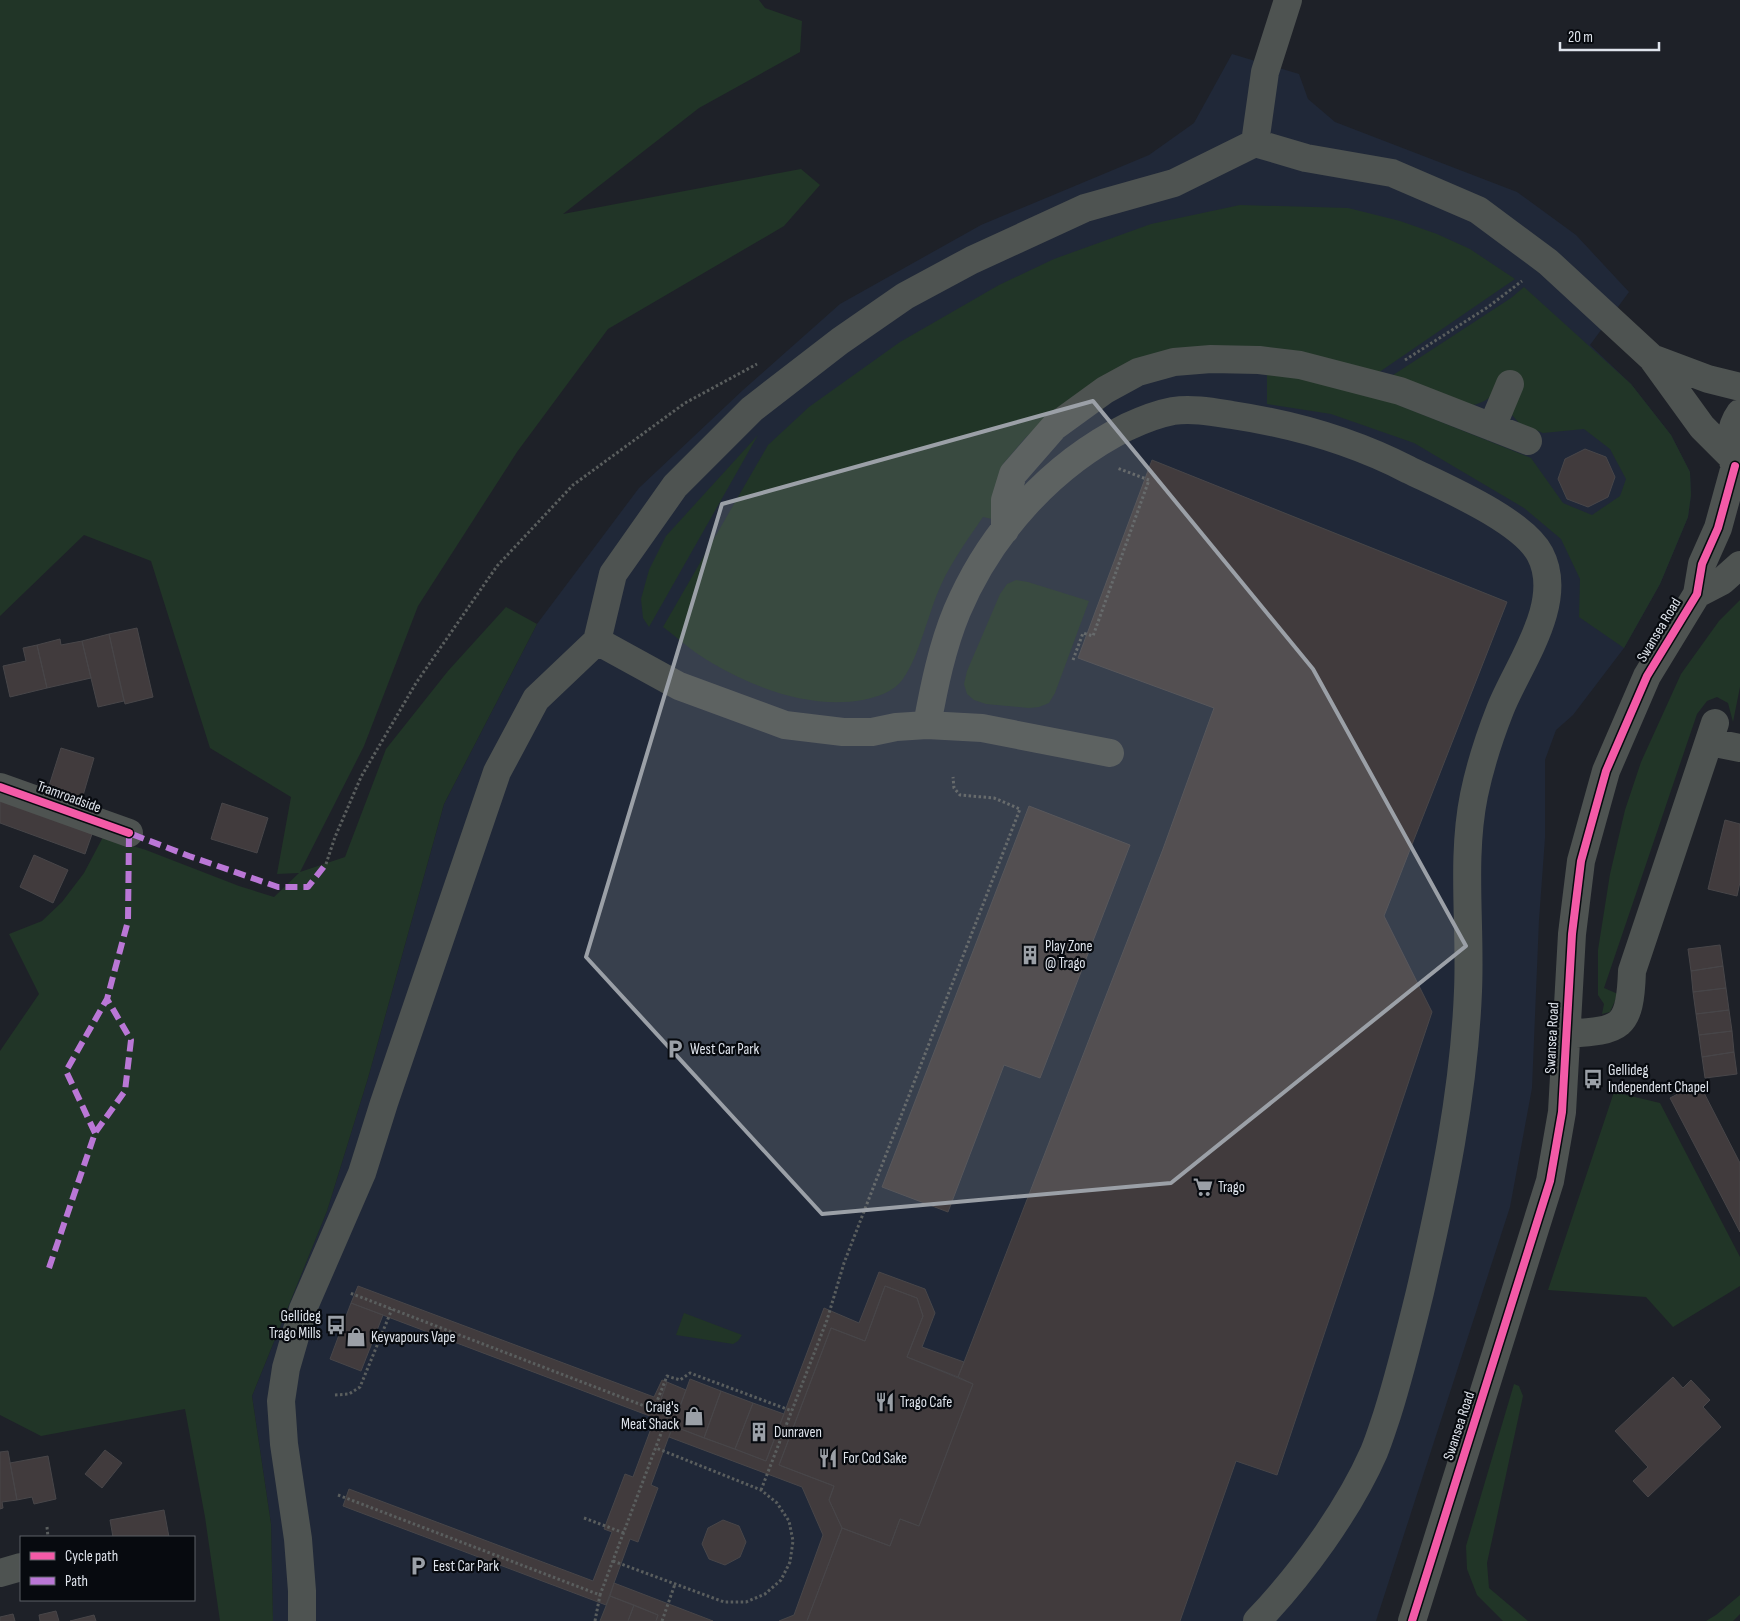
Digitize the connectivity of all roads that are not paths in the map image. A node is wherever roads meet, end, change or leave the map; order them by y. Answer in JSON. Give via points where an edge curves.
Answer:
{"nodes":[{"id":1,"x":1288,"y":0,"type":"edge"},
{"id":2,"x":1255,"y":144,"type":"junction"},
{"id":3,"x":1652,"y":358,"type":"junction"},
{"id":4,"x":1510,"y":384,"type":"dead end"},
{"id":5,"x":1740,"y":387,"type":"edge"},
{"id":6,"x":1740,"y":413,"type":"edge"},
{"id":7,"x":1492,"y":427,"type":"junction"},
{"id":8,"x":1528,"y":441,"type":"dead end"},
{"id":9,"x":1735,"y":466,"type":"edge"},
{"id":10,"x":1005,"y":530,"type":"junction"},
{"id":11,"x":1740,"y":565,"type":"edge"},
{"id":12,"x":1697,"y":594,"type":"junction"},
{"id":13,"x":597,"y":641,"type":"junction"},
{"id":14,"x":927,"y":725,"type":"junction"},
{"id":15,"x":1740,"y":748,"type":"edge"},
{"id":16,"x":1110,"y":753,"type":"dead end"},
{"id":17,"x":0,"y":787,"type":"edge"},
{"id":18,"x":129,"y":833,"type":"dead end"},
{"id":19,"x":1566,"y":1034,"type":"junction"},
{"id":20,"x":20,"y":1567,"type":"edge"},
{"id":21,"x":0,"y":1573,"type":"edge"},
{"id":22,"x":1418,"y":1620,"type":"edge"},
{"id":23,"x":302,"y":1621,"type":"edge"},
{"id":24,"x":1257,"y":1621,"type":"edge"}],
"edges":[{"from":1,"to":2,"type":"street","via":[[1265,72]]},
{"from":2,"to":3,"type":"street","via":[[1306,158],[1392,173],[1478,210],[1548,262]]},
{"from":2,"to":13,"type":"street","via":[[1174,183],[1085,208],[972,260],[905,296],[840,341],[752,409],[675,486],[613,574]]},
{"from":3,"to":5,"type":"street"},
{"from":3,"to":9,"type":"street"},
{"from":4,"to":7,"type":"street"},
{"from":6,"to":9,"type":"street","name":"Swansea Road","via":[[1731,434]]},
{"from":7,"to":8,"type":"street"},
{"from":7,"to":10,"type":"street","via":[[1400,391],[1300,365],[1259,360],[1174,362],[1138,372],[1105,390],[1054,427],[1013,474],[1005,500]]},
{"from":9,"to":12,"type":"street","name":"Swansea Road","via":[[1718,528],[1702,564]]},
{"from":10,"to":14,"type":"street","via":[[957,611],[940,664]]},
{"from":10,"to":24,"type":"street","via":[[1069,463],[1108,437],[1145,418],[1168,412],[1210,411],[1255,418],[1384,457],[1481,506],[1524,534],[1540,554],[1546,573],[1548,593],[1543,614],[1502,706],[1481,764],[1473,801],[1468,838],[1468,989],[1458,1105],[1448,1165],[1404,1360],[1375,1451],[1348,1502],[1313,1553]]},
{"from":11,"to":12,"type":"street","via":[[1722,581]]},
{"from":12,"to":19,"type":"street","name":"Swansea Road","via":[[1647,676],[1606,771],[1581,861],[1572,934]]},
{"from":13,"to":14,"type":"street","via":[[679,686],[785,725],[843,732]]},
{"from":13,"to":23,"type":"street","via":[[536,700],[497,772],[362,1173],[303,1309],[286,1368],[281,1401],[298,1538]]},
{"from":14,"to":16,"type":"street","via":[[982,728]]},
{"from":15,"to":19,"type":"street","via":[[1713,733],[1632,971],[1631,998],[1623,1020],[1614,1028]]},
{"from":17,"to":18,"type":"street","name":"Tramroadside"},
{"from":19,"to":22,"type":"street","name":"Swansea Road","via":[[1562,1112],[1550,1181]]},
{"from":20,"to":21,"type":"street"}]}
